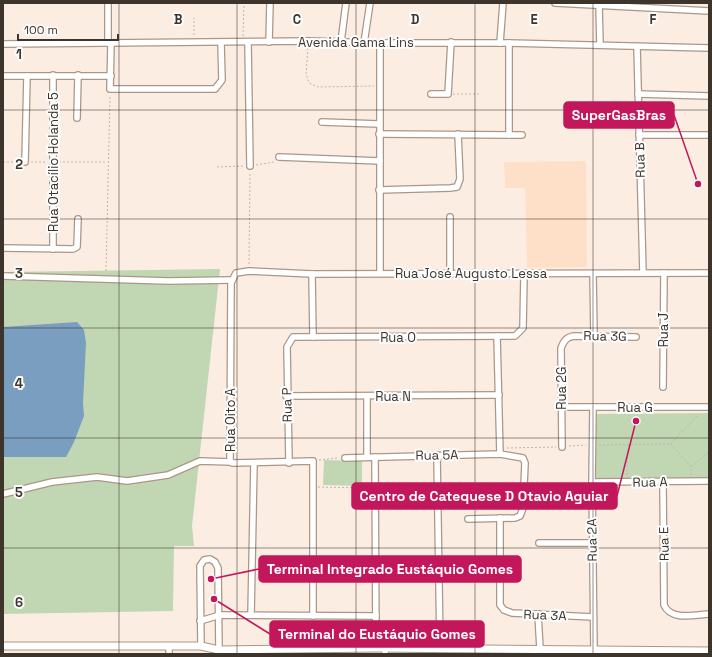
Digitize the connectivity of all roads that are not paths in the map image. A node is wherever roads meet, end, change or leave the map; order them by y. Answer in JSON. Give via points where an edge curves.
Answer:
{"nodes":[{"id":1,"x":108,"y":3,"type":"edge"},
{"id":2,"x":270,"y":3,"type":"edge"},
{"id":3,"x":346,"y":3,"type":"edge"},
{"id":4,"x":370,"y":3,"type":"edge"},
{"id":5,"x":503,"y":3,"type":"edge"},
{"id":6,"x":555,"y":3,"type":"edge"},
{"id":7,"x":599,"y":5,"type":"junction"},
{"id":8,"x":709,"y":11,"type":"edge"},
{"id":9,"x":269,"y":42,"type":"junction"},
{"id":10,"x":341,"y":42,"type":"junction"},
{"id":11,"x":451,"y":42,"type":"junction"},
{"id":12,"x":110,"y":43,"type":"junction"},
{"id":13,"x":221,"y":43,"type":"junction"},
{"id":14,"x":246,"y":43,"type":"junction"},
{"id":15,"x":364,"y":43,"type":"junction"},
{"id":16,"x":380,"y":43,"type":"junction"},
{"id":17,"x":500,"y":43,"type":"junction"},
{"id":18,"x":509,"y":43,"type":"junction"},
{"id":19,"x":3,"y":44,"type":"edge"},
{"id":20,"x":600,"y":45,"type":"junction"},
{"id":21,"x":637,"y":47,"type":"junction"},
{"id":22,"x":709,"y":48,"type":"edge"},
{"id":23,"x":53,"y":75,"type":"junction"},
{"id":24,"x":78,"y":75,"type":"junction"},
{"id":25,"x":3,"y":76,"type":"edge"},
{"id":26,"x":27,"y":76,"type":"junction"},
{"id":27,"x":112,"y":76,"type":"junction"},
{"id":28,"x":431,"y":94,"type":"dead end"},
{"id":29,"x":638,"y":94,"type":"junction"},
{"id":30,"x":709,"y":96,"type":"edge"},
{"id":31,"x":77,"y":118,"type":"dead end"},
{"id":32,"x":322,"y":122,"type":"dead end"},
{"id":33,"x":379,"y":124,"type":"junction"},
{"id":34,"x":379,"y":134,"type":"junction"},
{"id":35,"x":458,"y":134,"type":"junction"},
{"id":36,"x":509,"y":135,"type":"junction"},
{"id":37,"x":522,"y":135,"type":"dead end"},
{"id":38,"x":639,"y":135,"type":"junction"},
{"id":39,"x":709,"y":135,"type":"edge"},
{"id":40,"x":279,"y":157,"type":"dead end"},
{"id":41,"x":380,"y":161,"type":"junction"},
{"id":42,"x":25,"y":162,"type":"dead end"},
{"id":43,"x":250,"y":166,"type":"road end"},
{"id":44,"x":379,"y":190,"type":"junction"},
{"id":45,"x":450,"y":217,"type":"dead end"},
{"id":46,"x":78,"y":219,"type":"dead end"},
{"id":47,"x":3,"y":248,"type":"edge"},
{"id":48,"x":53,"y":249,"type":"junction"},
{"id":49,"x":380,"y":273,"type":"junction"},
{"id":50,"x":450,"y":273,"type":"junction"},
{"id":51,"x":643,"y":273,"type":"junction"},
{"id":52,"x":664,"y":273,"type":"junction"},
{"id":53,"x":709,"y":273,"type":"edge"},
{"id":54,"x":312,"y":274,"type":"junction"},
{"id":55,"x":593,"y":274,"type":"junction"},
{"id":56,"x":524,"y":275,"type":"junction"},
{"id":57,"x":3,"y":276,"type":"edge"},
{"id":58,"x":233,"y":278,"type":"junction"},
{"id":59,"x":594,"y":335,"type":"junction"},
{"id":60,"x":497,"y":336,"type":"junction"},
{"id":61,"x":574,"y":336,"type":"joint"},
{"id":62,"x":313,"y":337,"type":"junction"},
{"id":63,"x":636,"y":337,"type":"dead end"},
{"id":64,"x":287,"y":347,"type":"joint"},
{"id":65,"x":663,"y":387,"type":"dead end"},
{"id":66,"x":499,"y":395,"type":"junction"},
{"id":67,"x":286,"y":396,"type":"junction"},
{"id":68,"x":367,"y":396,"type":"junction"},
{"id":69,"x":561,"y":407,"type":"junction"},
{"id":70,"x":593,"y":407,"type":"junction"},
{"id":71,"x":708,"y":407,"type":"edge"},
{"id":72,"x":562,"y":447,"type":"road end"},
{"id":73,"x":500,"y":451,"type":"junction"},
{"id":74,"x":437,"y":455,"type":"junction"},
{"id":75,"x":367,"y":456,"type":"junction"},
{"id":76,"x":375,"y":457,"type":"junction"},
{"id":77,"x":345,"y":458,"type":"road end"},
{"id":78,"x":231,"y":462,"type":"junction"},
{"id":79,"x":254,"y":463,"type":"junction"},
{"id":80,"x":289,"y":463,"type":"junction"},
{"id":81,"x":709,"y":481,"type":"edge"},
{"id":82,"x":592,"y":482,"type":"junction"},
{"id":83,"x":663,"y":482,"type":"junction"},
{"id":84,"x":3,"y":494,"type":"edge"},
{"id":85,"x":500,"y":518,"type":"junction"},
{"id":86,"x":468,"y":519,"type":"dead end"},
{"id":87,"x":539,"y":543,"type":"dead end"},
{"id":88,"x":592,"y":544,"type":"junction"},
{"id":89,"x":538,"y":614,"type":"junction"},
{"id":90,"x":709,"y":614,"type":"edge"},
{"id":91,"x":220,"y":615,"type":"junction"},
{"id":92,"x":251,"y":615,"type":"junction"},
{"id":93,"x":313,"y":616,"type":"junction"},
{"id":94,"x":376,"y":616,"type":"junction"},
{"id":95,"x":593,"y":617,"type":"junction"},
{"id":96,"x":200,"y":621,"type":"junction"},
{"id":97,"x":3,"y":646,"type":"edge"},
{"id":98,"x":200,"y":646,"type":"junction"},
{"id":99,"x":376,"y":648,"type":"junction"},
{"id":100,"x":440,"y":648,"type":"junction"},
{"id":101,"x":540,"y":649,"type":"junction"},
{"id":102,"x":169,"y":650,"type":"edge"},
{"id":103,"x":220,"y":650,"type":"junction"},
{"id":104,"x":594,"y":650,"type":"junction"},
{"id":105,"x":385,"y":651,"type":"edge"},
{"id":106,"x":420,"y":651,"type":"edge"},
{"id":107,"x":499,"y":651,"type":"edge"},
{"id":108,"x":709,"y":651,"type":"edge"},
{"id":109,"x":632,"y":652,"type":"edge"},
{"id":110,"x":667,"y":652,"type":"edge"}],
"edges":[{"from":1,"to":12,"type":"street"},
{"from":2,"to":9,"type":"street"},
{"from":3,"to":10,"type":"street"},
{"from":4,"to":15,"type":"street"},
{"from":5,"to":17,"type":"street"},
{"from":6,"to":7,"type":"street"},
{"from":7,"to":8,"type":"street"},
{"from":7,"to":20,"type":"street"},
{"from":9,"to":10,"type":"street","name":"Avenida Gama Lins"},
{"from":9,"to":14,"type":"street","name":"Avenida Gama Lins"},
{"from":10,"to":15,"type":"street","name":"Avenida Gama Lins"},
{"from":11,"to":16,"type":"street","name":"Avenida Gama Lins"},
{"from":11,"to":17,"type":"street","name":"Avenida Gama Lins"},
{"from":11,"to":28,"type":"street","via":[[448,94]]},
{"from":12,"to":13,"type":"street","name":"Avenida Gama Lins"},
{"from":12,"to":19,"type":"street","name":"Avenida Gama Lins"},
{"from":12,"to":27,"type":"street"},
{"from":13,"to":14,"type":"street","name":"Avenida Gama Lins"},
{"from":13,"to":27,"type":"street","via":[[222,80],[215,89],[110,89]]},
{"from":14,"to":43,"type":"street"},
{"from":15,"to":16,"type":"street","name":"Avenida Gama Lins"},
{"from":16,"to":33,"type":"street"},
{"from":17,"to":18,"type":"street","name":"Avenida Gama Lins"},
{"from":18,"to":20,"type":"street","name":"Avenida Gama Lins"},
{"from":18,"to":36,"type":"street"},
{"from":20,"to":21,"type":"street","name":"Avenida Gama Lins"},
{"from":21,"to":22,"type":"street","name":"Avenida Gama Lins"},
{"from":21,"to":29,"type":"street","name":"Rua B"},
{"from":23,"to":24,"type":"street"},
{"from":23,"to":26,"type":"street"},
{"from":23,"to":48,"type":"street","name":"Rua Otacílio Holanda 5"},
{"from":24,"to":27,"type":"street"},
{"from":24,"to":31,"type":"street"},
{"from":25,"to":26,"type":"street"},
{"from":26,"to":42,"type":"street"},
{"from":29,"to":30,"type":"street"},
{"from":29,"to":38,"type":"street","name":"Rua B"},
{"from":32,"to":33,"type":"street"},
{"from":33,"to":34,"type":"street"},
{"from":34,"to":35,"type":"street"},
{"from":34,"to":41,"type":"street"},
{"from":35,"to":36,"type":"street"},
{"from":35,"to":44,"type":"street","via":[[460,179],[457,186]]},
{"from":36,"to":37,"type":"street"},
{"from":38,"to":39,"type":"street"},
{"from":38,"to":51,"type":"street","name":"Rua B"},
{"from":40,"to":41,"type":"street"},
{"from":41,"to":44,"type":"street"},
{"from":44,"to":49,"type":"street"},
{"from":45,"to":50,"type":"street"},
{"from":46,"to":48,"type":"street","via":[[77,247]]},
{"from":47,"to":48,"type":"street"},
{"from":49,"to":50,"type":"street","name":"Rua José Augusto Lessa"},
{"from":49,"to":54,"type":"street","name":"Rua José Augusto Lessa"},
{"from":50,"to":56,"type":"street","name":"Rua José Augusto Lessa"},
{"from":51,"to":52,"type":"street","name":"Rua José Augusto Lessa"},
{"from":51,"to":55,"type":"street","name":"Rua José Augusto Lessa"},
{"from":52,"to":53,"type":"street","name":"Rua José Augusto Lessa"},
{"from":52,"to":65,"type":"street","name":"Rua J"},
{"from":54,"to":58,"type":"street","name":"Rua José Augusto Lessa","via":[[240,271]]},
{"from":54,"to":62,"type":"street"},
{"from":55,"to":56,"type":"street","name":"Rua José Augusto Lessa"},
{"from":55,"to":59,"type":"street"},
{"from":56,"to":60,"type":"street","name":"Rua O","via":[[523,328],[515,336]]},
{"from":57,"to":58,"type":"street","name":"Rua José Augusto Lessa","via":[[168,281]]},
{"from":58,"to":78,"type":"street","name":"Rua Oito A"},
{"from":59,"to":61,"type":"street","name":"Rua 3G"},
{"from":59,"to":63,"type":"street","name":"Rua 3G"},
{"from":60,"to":62,"type":"street","name":"Rua O"},
{"from":60,"to":66,"type":"street"},
{"from":61,"to":69,"type":"street","name":"Rua 2G","via":[[566,338],[561,348]]},
{"from":62,"to":64,"type":"street","name":"Rua O","via":[[293,337]]},
{"from":64,"to":67,"type":"street","name":"Rua P"},
{"from":66,"to":68,"type":"street","name":"Rua N"},
{"from":66,"to":73,"type":"street"},
{"from":67,"to":68,"type":"street","name":"Rua N"},
{"from":67,"to":80,"type":"street","name":"Rua P"},
{"from":68,"to":75,"type":"street"},
{"from":69,"to":70,"type":"street","name":"Rua G"},
{"from":69,"to":72,"type":"street","name":"Rua 2G"},
{"from":70,"to":71,"type":"street","name":"Rua G"},
{"from":70,"to":82,"type":"street","name":"Rua 2A"},
{"from":73,"to":74,"type":"street","name":"Rua 5A"},
{"from":73,"to":85,"type":"street","name":"Rua 5A","via":[[521,456],[525,463],[522,513],[515,518]]},
{"from":74,"to":76,"type":"street","name":"Rua 5A"},
{"from":74,"to":100,"type":"street"},
{"from":75,"to":76,"type":"street","name":"Rua 5A"},
{"from":75,"to":77,"type":"street","name":"Rua 5A"},
{"from":76,"to":94,"type":"street"},
{"from":78,"to":79,"type":"street","name":"Rua Oito A"},
{"from":78,"to":84,"type":"street","via":[[200,461],[168,475],[127,481],[97,477],[60,481]]},
{"from":79,"to":80,"type":"street"},
{"from":79,"to":92,"type":"street","name":"Rua Oito A"},
{"from":80,"to":93,"type":"street","via":[[313,461]]},
{"from":81,"to":83,"type":"street","name":"Rua A"},
{"from":82,"to":83,"type":"street","name":"Rua A"},
{"from":82,"to":88,"type":"street","name":"Rua 2A"},
{"from":83,"to":90,"type":"street","name":"Rua E","via":[[664,605],[674,616]]},
{"from":85,"to":86,"type":"street"},
{"from":85,"to":89,"type":"street","name":"Rua 3A","via":[[500,605],[508,613]]},
{"from":87,"to":88,"type":"street"},
{"from":88,"to":95,"type":"street","name":"Rua 2A"},
{"from":89,"to":95,"type":"street","name":"Rua 3A"},
{"from":89,"to":101,"type":"street"},
{"from":91,"to":92,"type":"street"},
{"from":91,"to":96,"type":"street"},
{"from":91,"to":96,"type":"street","via":[[217,565],[213,560],[207,559],[200,566]]},
{"from":91,"to":103,"type":"street"},
{"from":92,"to":93,"type":"street"},
{"from":93,"to":94,"type":"street"},
{"from":94,"to":99,"type":"street"},
{"from":95,"to":104,"type":"street","name":"Rua 2A"},
{"from":96,"to":98,"type":"street"},
{"from":97,"to":102,"type":"street"},
{"from":98,"to":102,"type":"street"},
{"from":98,"to":103,"type":"street"},
{"from":99,"to":103,"type":"street"},
{"from":99,"to":105,"type":"street"},
{"from":100,"to":106,"type":"street"},
{"from":100,"to":107,"type":"street"},
{"from":101,"to":104,"type":"street"},
{"from":101,"to":107,"type":"street"},
{"from":104,"to":109,"type":"street"},
{"from":105,"to":106,"type":"street"},
{"from":108,"to":110,"type":"street"},
{"from":109,"to":110,"type":"street"}]}
